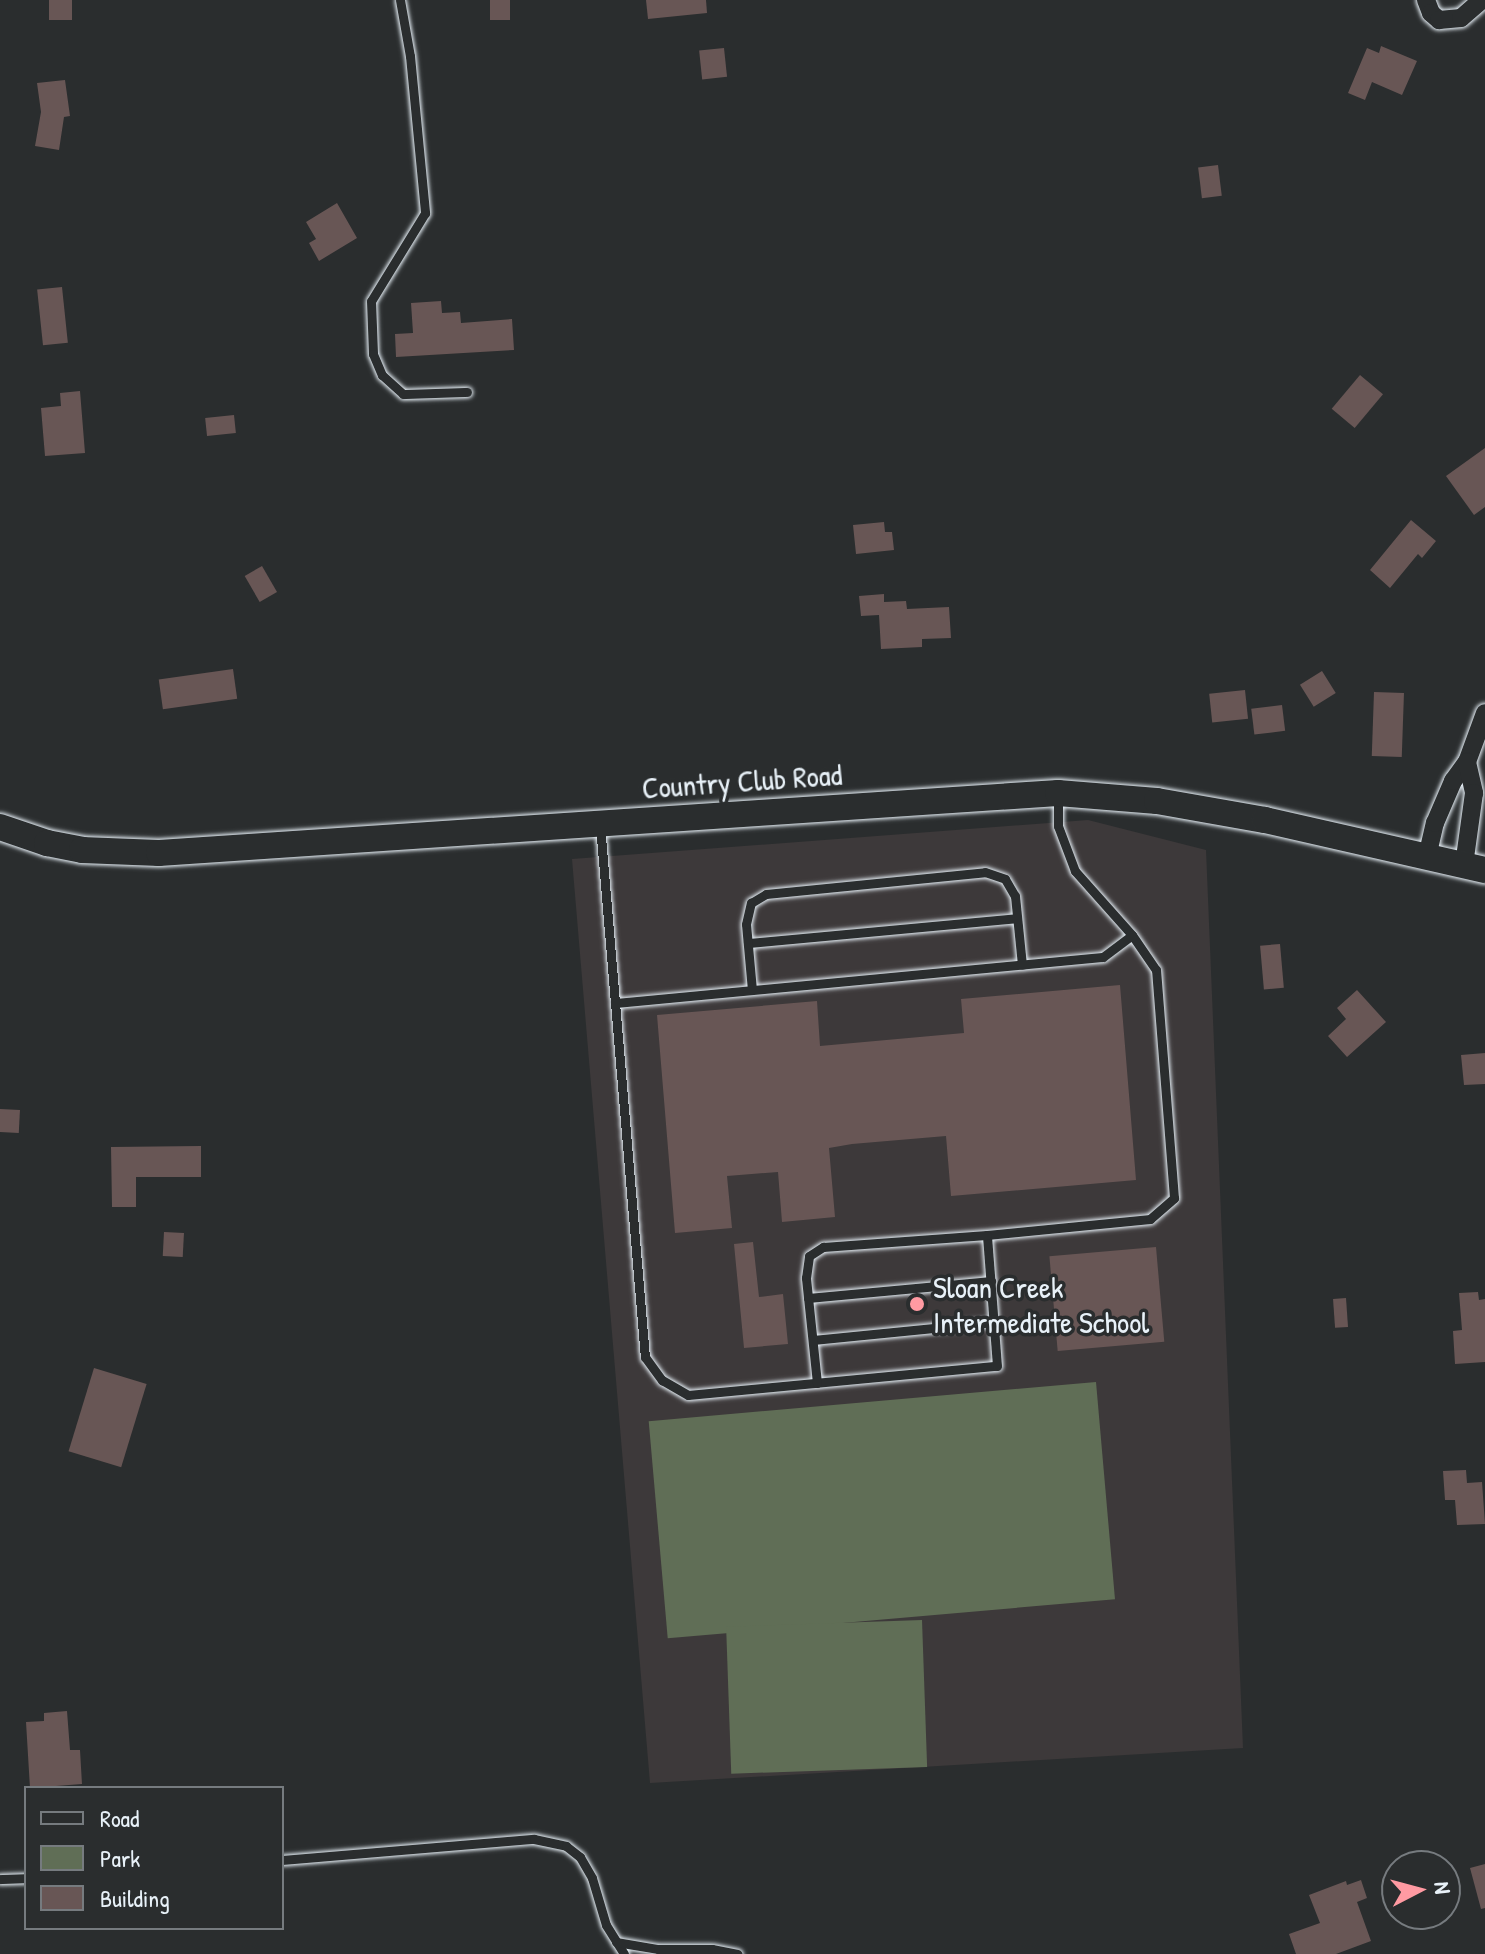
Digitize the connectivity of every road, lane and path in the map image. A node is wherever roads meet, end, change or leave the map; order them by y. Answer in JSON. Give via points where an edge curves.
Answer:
{"nodes":[{"id":1,"x":400,"y":0,"type":"edge"},
{"id":2,"x":1426,"y":0,"type":"edge"},
{"id":3,"x":1482,"y":0,"type":"edge"},
{"id":4,"x":467,"y":392,"type":"dead end"},
{"id":5,"x":1485,"y":713,"type":"edge"},
{"id":6,"x":1467,"y":762,"type":"junction"},
{"id":7,"x":1058,"y":793,"type":"junction"},
{"id":8,"x":599,"y":824,"type":"junction"},
{"id":9,"x":0,"y":827,"type":"edge"},
{"id":10,"x":1427,"y":857,"type":"junction"},
{"id":11,"x":1474,"y":867,"type":"edge"},
{"id":12,"x":1017,"y":918,"type":"junction"},
{"id":13,"x":1132,"y":935,"type":"junction"},
{"id":14,"x":748,"y":943,"type":"junction"},
{"id":15,"x":1022,"y":965,"type":"junction"},
{"id":16,"x":752,"y":990,"type":"junction"},
{"id":17,"x":615,"y":1003,"type":"junction"},
{"id":18,"x":987,"y":1235,"type":"junction"},
{"id":19,"x":991,"y":1281,"type":"junction"},
{"id":20,"x":808,"y":1298,"type":"junction"},
{"id":21,"x":994,"y":1322,"type":"junction"},
{"id":22,"x":813,"y":1340,"type":"junction"},
{"id":23,"x":817,"y":1383,"type":"junction"},
{"id":24,"x":284,"y":1860,"type":"edge"},
{"id":25,"x":24,"y":1878,"type":"edge"},
{"id":26,"x":0,"y":1879,"type":"edge"},
{"id":27,"x":616,"y":1942,"type":"junction"},
{"id":28,"x":624,"y":1954,"type":"edge"},
{"id":29,"x":738,"y":1954,"type":"edge"}],
"edges":[{"from":1,"to":4,"type":"lane","via":[[425,213],[371,301],[373,354],[382,375],[403,394]]},
{"from":2,"to":3,"type":"street","via":[[1439,20],[1461,18]]},
{"from":5,"to":6,"type":"street"},
{"from":6,"to":10,"type":"street","via":[[1435,823]]},
{"from":6,"to":11,"type":"street","via":[[1474,793]]},
{"from":7,"to":8,"type":"main road","name":"Country Club Road"},
{"from":7,"to":10,"type":"main road","name":"Country Club Road","via":[[1157,801]]},
{"from":7,"to":13,"type":"lane","via":[[1058,826],[1075,871]]},
{"from":8,"to":9,"type":"main road","name":"Country Club Road","via":[[159,853],[82,850]]},
{"from":8,"to":17,"type":"lane"},
{"from":10,"to":11,"type":"main road","name":"Country Club Road"},
{"from":12,"to":14,"type":"lane"},
{"from":12,"to":14,"type":"lane","via":[[1015,896],[1005,879],[985,872],[766,894],[751,903]]},
{"from":12,"to":15,"type":"lane"},
{"from":13,"to":15,"type":"lane","via":[[1103,957]]},
{"from":13,"to":18,"type":"lane","via":[[1156,970],[1174,1198],[1150,1219]]},
{"from":14,"to":16,"type":"lane"},
{"from":15,"to":16,"type":"lane"},
{"from":16,"to":17,"type":"lane"},
{"from":17,"to":23,"type":"lane","via":[[645,1357],[662,1380],[688,1395]]},
{"from":18,"to":19,"type":"lane"},
{"from":18,"to":20,"type":"lane","via":[[823,1247],[809,1256]]},
{"from":19,"to":20,"type":"lane"},
{"from":19,"to":21,"type":"lane"},
{"from":20,"to":22,"type":"lane"},
{"from":21,"to":22,"type":"lane"},
{"from":21,"to":23,"type":"lane","via":[[997,1366]]},
{"from":22,"to":23,"type":"lane"},
{"from":24,"to":27,"type":"lane","via":[[534,1839],[566,1846],[592,1878]]},
{"from":25,"to":26,"type":"lane"},
{"from":27,"to":28,"type":"lane"},
{"from":27,"to":29,"type":"lane"}]}
